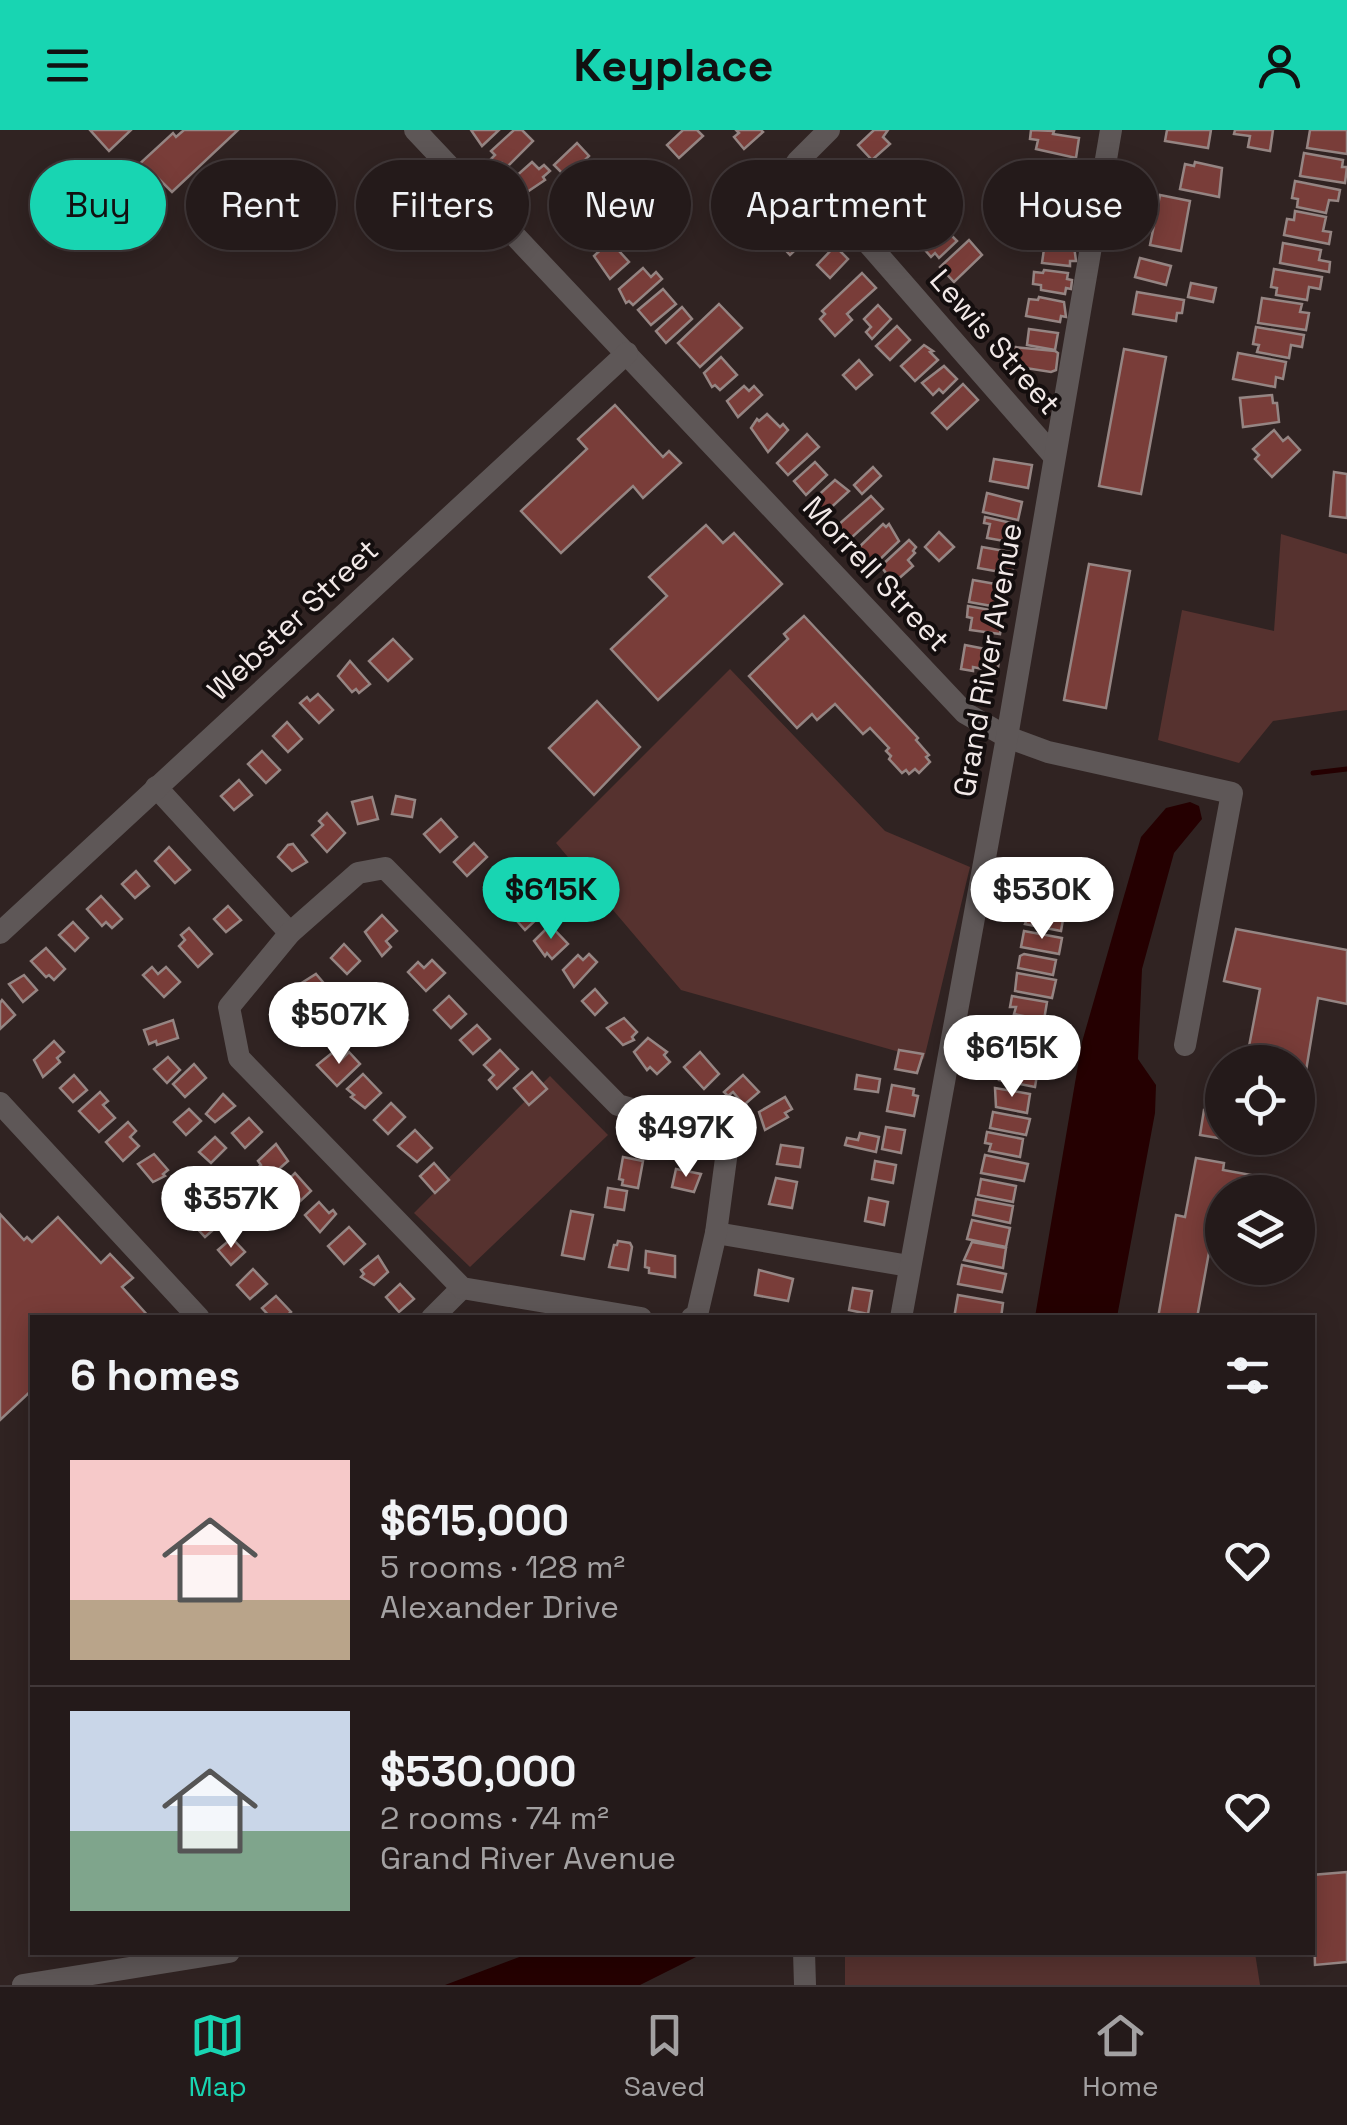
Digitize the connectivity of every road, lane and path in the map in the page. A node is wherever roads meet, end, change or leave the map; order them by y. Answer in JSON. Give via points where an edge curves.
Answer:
{"nodes":[{"id":1,"x":415,"y":130,"type":"edge"},
{"id":2,"x":1110,"y":130,"type":"edge"},
{"id":3,"x":824,"y":132,"type":"edge"},
{"id":4,"x":627,"y":353,"type":"junction"},
{"id":5,"x":1053,"y":455,"type":"junction"},
{"id":6,"x":1007,"y":737,"type":"junction"},
{"id":7,"x":156,"y":788,"type":"junction"},
{"id":8,"x":0,"y":933,"type":"edge"},
{"id":9,"x":290,"y":933,"type":"junction"},
{"id":10,"x":1185,"y":1046,"type":"dead end"},
{"id":11,"x":0,"y":1103,"type":"edge"},
{"id":12,"x":716,"y":1233,"type":"junction"},
{"id":13,"x":909,"y":1266,"type":"junction"},
{"id":14,"x":462,"y":1288,"type":"junction"},
{"id":15,"x":196,"y":1315,"type":"edge"},
{"id":16,"x":435,"y":1315,"type":"edge"},
{"id":17,"x":623,"y":1315,"type":"edge"},
{"id":18,"x":697,"y":1315,"type":"edge"},
{"id":19,"x":901,"y":1315,"type":"edge"},
{"id":20,"x":210,"y":1955,"type":"edge"},
{"id":21,"x":804,"y":1955,"type":"edge"},
{"id":22,"x":23,"y":1985,"type":"edge"},
{"id":23,"x":805,"y":1985,"type":"edge"}],
"edges":[{"from":1,"to":4,"type":"street","name":"Morrell Street"},
{"from":2,"to":5,"type":"street","name":"Grand River Avenue"},
{"from":3,"to":5,"type":"street","name":"Lewis Street","via":[[798,162]]},
{"from":4,"to":6,"type":"street","name":"Morrell Street","via":[[965,713]]},
{"from":4,"to":7,"type":"street","name":"Webster Street"},
{"from":5,"to":6,"type":"street","name":"Grand River Avenue"},
{"from":6,"to":10,"type":"street","name":"Morrell Street","via":[[1232,793]]},
{"from":6,"to":13,"type":"street","name":"Grand River Avenue"},
{"from":7,"to":8,"type":"street","name":"Webster Street"},
{"from":7,"to":9,"type":"street"},
{"from":9,"to":12,"type":"street","via":[[358,874],[385,868],[618,1104],[706,1130],[727,1151]]},
{"from":9,"to":14,"type":"street","via":[[229,1007],[239,1058]]},
{"from":11,"to":15,"type":"street"},
{"from":12,"to":13,"type":"street"},
{"from":12,"to":18,"type":"street"},
{"from":13,"to":19,"type":"street","name":"Grand River Avenue"},
{"from":14,"to":16,"type":"street"},
{"from":14,"to":17,"type":"street"},
{"from":20,"to":22,"type":"street"},
{"from":21,"to":23,"type":"street"}]}
